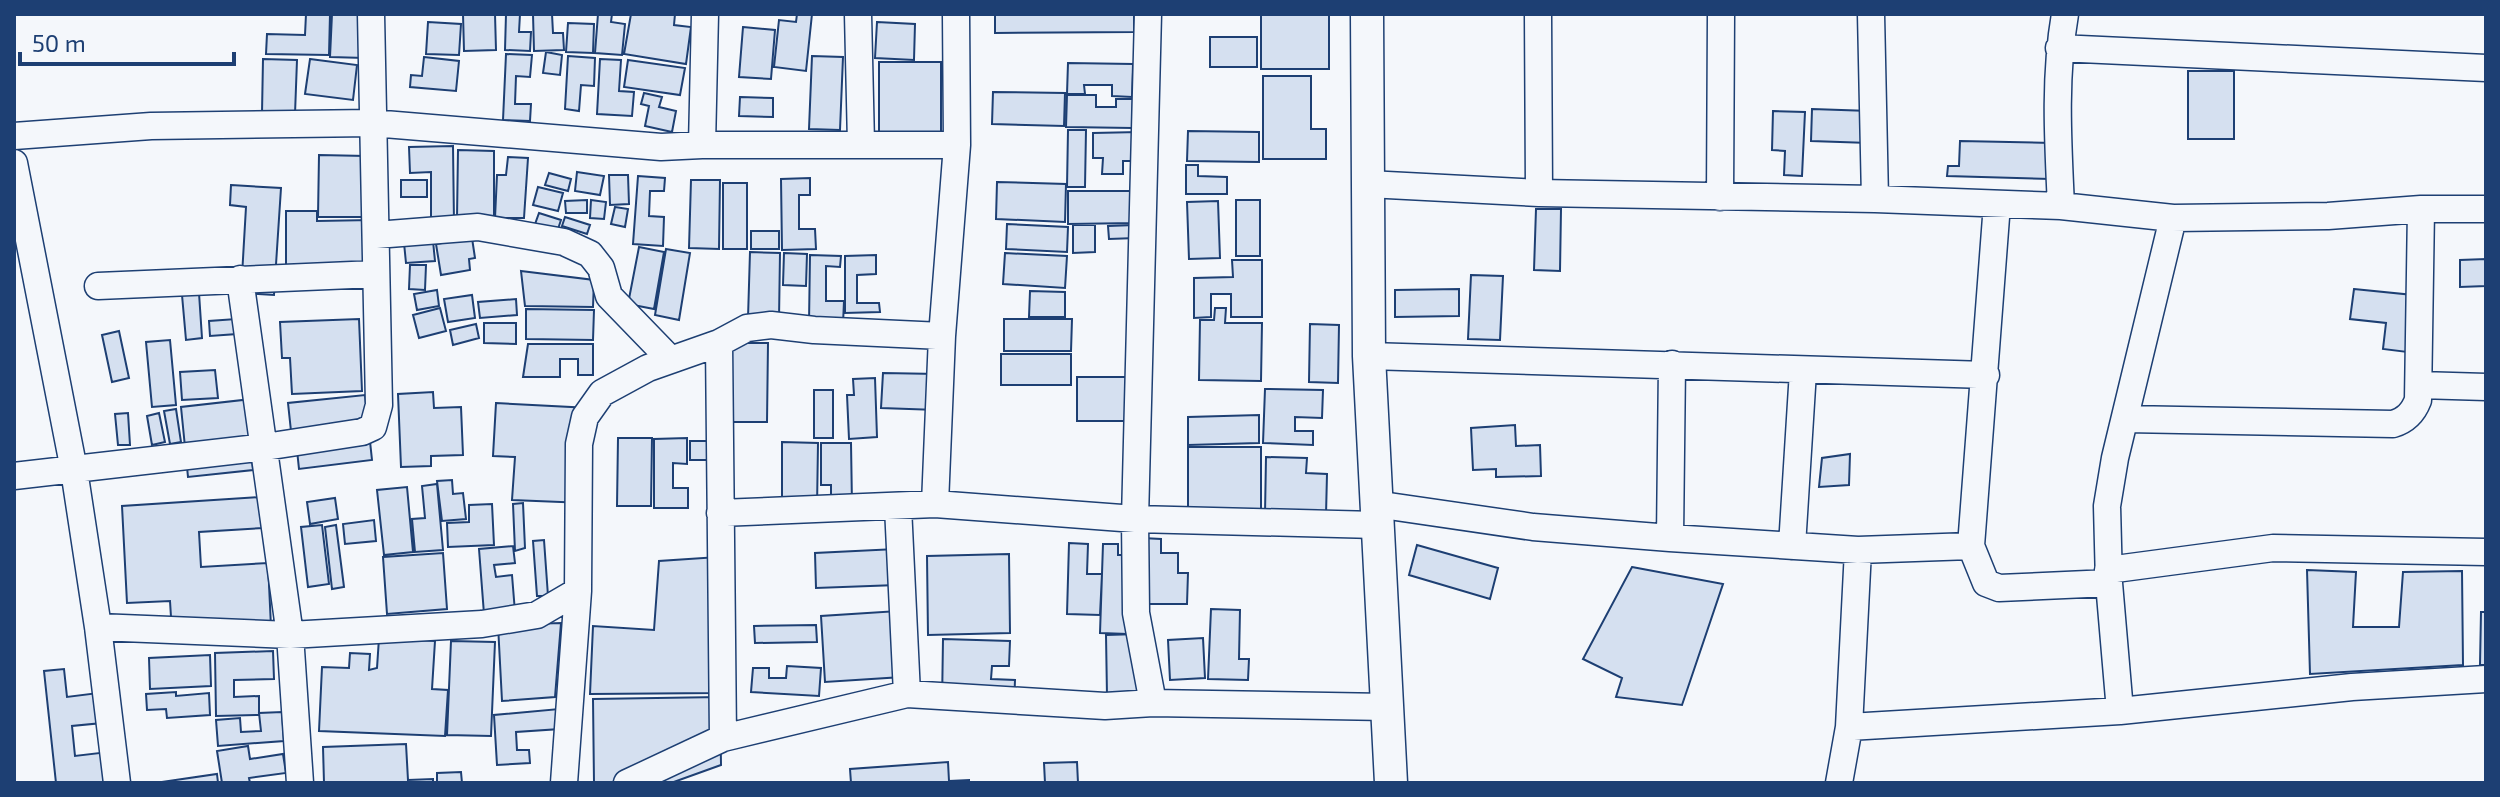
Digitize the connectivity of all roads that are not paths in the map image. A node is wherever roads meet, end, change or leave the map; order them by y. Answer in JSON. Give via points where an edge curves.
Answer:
{"nodes":[{"id":1,"x":371,"y":14,"type":"edge"},
{"id":2,"x":705,"y":14,"type":"edge"},
{"id":3,"x":858,"y":14,"type":"edge"},
{"id":4,"x":956,"y":14,"type":"edge"},
{"id":5,"x":1148,"y":14,"type":"edge"},
{"id":6,"x":1367,"y":14,"type":"edge"},
{"id":7,"x":1538,"y":14,"type":"edge"},
{"id":8,"x":1721,"y":14,"type":"edge"},
{"id":9,"x":1871,"y":14,"type":"edge"},
{"id":10,"x":2065,"y":14,"type":"edge"},
{"id":11,"x":2059,"y":48,"type":"junction"},
{"id":12,"x":2486,"y":68,"type":"edge"},
{"id":13,"x":372,"y":123,"type":"junction"},
{"id":14,"x":14,"y":136,"type":"edge"},
{"id":15,"x":861,"y":144,"type":"junction"},
{"id":16,"x":702,"y":145,"type":"junction"},
{"id":17,"x":957,"y":145,"type":"junction"},
{"id":18,"x":14,"y":163,"type":"edge"},
{"id":19,"x":1368,"y":184,"type":"junction"},
{"id":20,"x":1539,"y":193,"type":"junction"},
{"id":21,"x":1720,"y":197,"type":"junction"},
{"id":22,"x":1875,"y":199,"type":"junction"},
{"id":23,"x":1997,"y":204,"type":"junction"},
{"id":24,"x":2061,"y":206,"type":"junction"},
{"id":25,"x":2421,"y":209,"type":"junction"},
{"id":26,"x":2486,"y":209,"type":"edge"},
{"id":27,"x":2173,"y":218,"type":"junction"},
{"id":28,"x":376,"y":235,"type":"junction"},
{"id":29,"x":375,"y":274,"type":"junction"},
{"id":30,"x":240,"y":279,"type":"junction"},
{"id":31,"x":98,"y":286,"type":"dead end"},
{"id":32,"x":942,"y":336,"type":"junction"},
{"id":33,"x":719,"y":343,"type":"junction"},
{"id":34,"x":1369,"y":356,"type":"junction"},
{"id":35,"x":671,"y":360,"type":"junction"},
{"id":36,"x":1672,"y":364,"type":"junction"},
{"id":37,"x":1803,"y":371,"type":"junction"},
{"id":38,"x":1986,"y":375,"type":"junction"},
{"id":39,"x":2419,"y":385,"type":"junction"},
{"id":40,"x":2486,"y":387,"type":"edge"},
{"id":41,"x":2126,"y":419,"type":"junction"},
{"id":42,"x":265,"y":447,"type":"junction"},
{"id":43,"x":74,"y":470,"type":"junction"},
{"id":44,"x":14,"y":476,"type":"edge"},
{"id":45,"x":935,"y":504,"type":"junction"},
{"id":46,"x":898,"y":507,"type":"junction"},
{"id":47,"x":720,"y":513,"type":"junction"},
{"id":48,"x":1376,"y":514,"type":"junction"},
{"id":49,"x":1135,"y":519,"type":"junction"},
{"id":50,"x":1670,"y":538,"type":"junction"},
{"id":51,"x":1792,"y":546,"type":"junction"},
{"id":52,"x":1971,"y":546,"type":"junction"},
{"id":53,"x":1858,"y":550,"type":"junction"},
{"id":54,"x":2486,"y":552,"type":"edge"},
{"id":55,"x":2108,"y":576,"type":"junction"},
{"id":56,"x":578,"y":591,"type":"junction"},
{"id":57,"x":98,"y":627,"type":"junction"},
{"id":58,"x":290,"y":635,"type":"junction"},
{"id":59,"x":2486,"y":679,"type":"edge"},
{"id":60,"x":907,"y":694,"type":"junction"},
{"id":61,"x":1153,"y":703,"type":"junction"},
{"id":62,"x":1387,"y":707,"type":"junction"},
{"id":63,"x":2120,"y":711,"type":"junction"},
{"id":64,"x":1849,"y":727,"type":"junction"},
{"id":65,"x":723,"y":738,"type":"junction"},
{"id":66,"x":117,"y":783,"type":"edge"},
{"id":67,"x":300,"y":783,"type":"edge"},
{"id":68,"x":564,"y":783,"type":"edge"},
{"id":69,"x":627,"y":783,"type":"edge"},
{"id":70,"x":1391,"y":783,"type":"edge"},
{"id":71,"x":1839,"y":783,"type":"edge"}],
"edges":[{"from":1,"to":13,"type":"street"},
{"from":2,"to":16,"type":"street"},
{"from":3,"to":15,"type":"street"},
{"from":4,"to":17,"type":"street"},
{"from":5,"to":49,"type":"street"},
{"from":6,"to":19,"type":"street"},
{"from":7,"to":20,"type":"street"},
{"from":8,"to":21,"type":"street"},
{"from":9,"to":22,"type":"street"},
{"from":10,"to":11,"type":"street"},
{"from":11,"to":12,"type":"street"},
{"from":11,"to":24,"type":"street"},
{"from":13,"to":14,"type":"street","via":[[151,126]]},
{"from":13,"to":16,"type":"street","via":[[661,147]]},
{"from":13,"to":28,"type":"street"},
{"from":15,"to":16,"type":"street"},
{"from":15,"to":17,"type":"street"},
{"from":17,"to":32,"type":"street"},
{"from":18,"to":43,"type":"street"},
{"from":19,"to":20,"type":"street"},
{"from":19,"to":34,"type":"street"},
{"from":20,"to":21,"type":"street"},
{"from":21,"to":22,"type":"street"},
{"from":22,"to":23,"type":"street"},
{"from":23,"to":24,"type":"street"},
{"from":23,"to":38,"type":"street"},
{"from":24,"to":27,"type":"street"},
{"from":25,"to":26,"type":"street"},
{"from":25,"to":27,"type":"street"},
{"from":25,"to":39,"type":"street"},
{"from":27,"to":41,"type":"street"},
{"from":28,"to":29,"type":"street"},
{"from":28,"to":35,"type":"street","via":[[478,227],[564,242],[590,254],[601,268],[609,296]]},
{"from":29,"to":30,"type":"street"},
{"from":29,"to":42,"type":"street","via":[[379,405],[373,427]]},
{"from":30,"to":31,"type":"street"},
{"from":30,"to":42,"type":"street"},
{"from":32,"to":33,"type":"street","via":[[771,325],[747,328]]},
{"from":32,"to":45,"type":"street"},
{"from":33,"to":35,"type":"street"},
{"from":33,"to":47,"type":"street"},
{"from":34,"to":36,"type":"street"},
{"from":34,"to":48,"type":"street"},
{"from":35,"to":56,"type":"street","via":[[602,393],[585,417],[579,444]]},
{"from":36,"to":37,"type":"street"},
{"from":36,"to":50,"type":"street"},
{"from":37,"to":38,"type":"street"},
{"from":37,"to":51,"type":"street"},
{"from":38,"to":52,"type":"street"},
{"from":39,"to":40,"type":"street"},
{"from":39,"to":41,"type":"street","via":[[2414,411],[2393,424]]},
{"from":41,"to":55,"type":"street","via":[[2107,506]]},
{"from":42,"to":43,"type":"street"},
{"from":42,"to":58,"type":"street"},
{"from":43,"to":44,"type":"street"},
{"from":43,"to":57,"type":"street"},
{"from":45,"to":46,"type":"street"},
{"from":45,"to":49,"type":"street"},
{"from":46,"to":47,"type":"street"},
{"from":46,"to":60,"type":"street"},
{"from":47,"to":65,"type":"street"},
{"from":48,"to":49,"type":"street"},
{"from":48,"to":50,"type":"street"},
{"from":48,"to":62,"type":"street"},
{"from":49,"to":61,"type":"street","via":[[1136,613]]},
{"from":50,"to":51,"type":"street"},
{"from":51,"to":53,"type":"street"},
{"from":52,"to":53,"type":"street"},
{"from":52,"to":55,"type":"street","via":[[1986,583],[1999,588]]},
{"from":53,"to":64,"type":"street"},
{"from":54,"to":55,"type":"street","via":[[2273,548]]},
{"from":55,"to":63,"type":"street"},
{"from":56,"to":58,"type":"street","via":[[537,615],[482,624]]},
{"from":56,"to":68,"type":"street"},
{"from":57,"to":58,"type":"street"},
{"from":57,"to":66,"type":"street"},
{"from":58,"to":67,"type":"street"},
{"from":59,"to":63,"type":"street"},
{"from":60,"to":61,"type":"street","via":[[1105,706]]},
{"from":60,"to":65,"type":"street"},
{"from":61,"to":62,"type":"street"},
{"from":62,"to":70,"type":"street"},
{"from":63,"to":64,"type":"street"},
{"from":64,"to":71,"type":"street"},
{"from":65,"to":69,"type":"street"}]}
